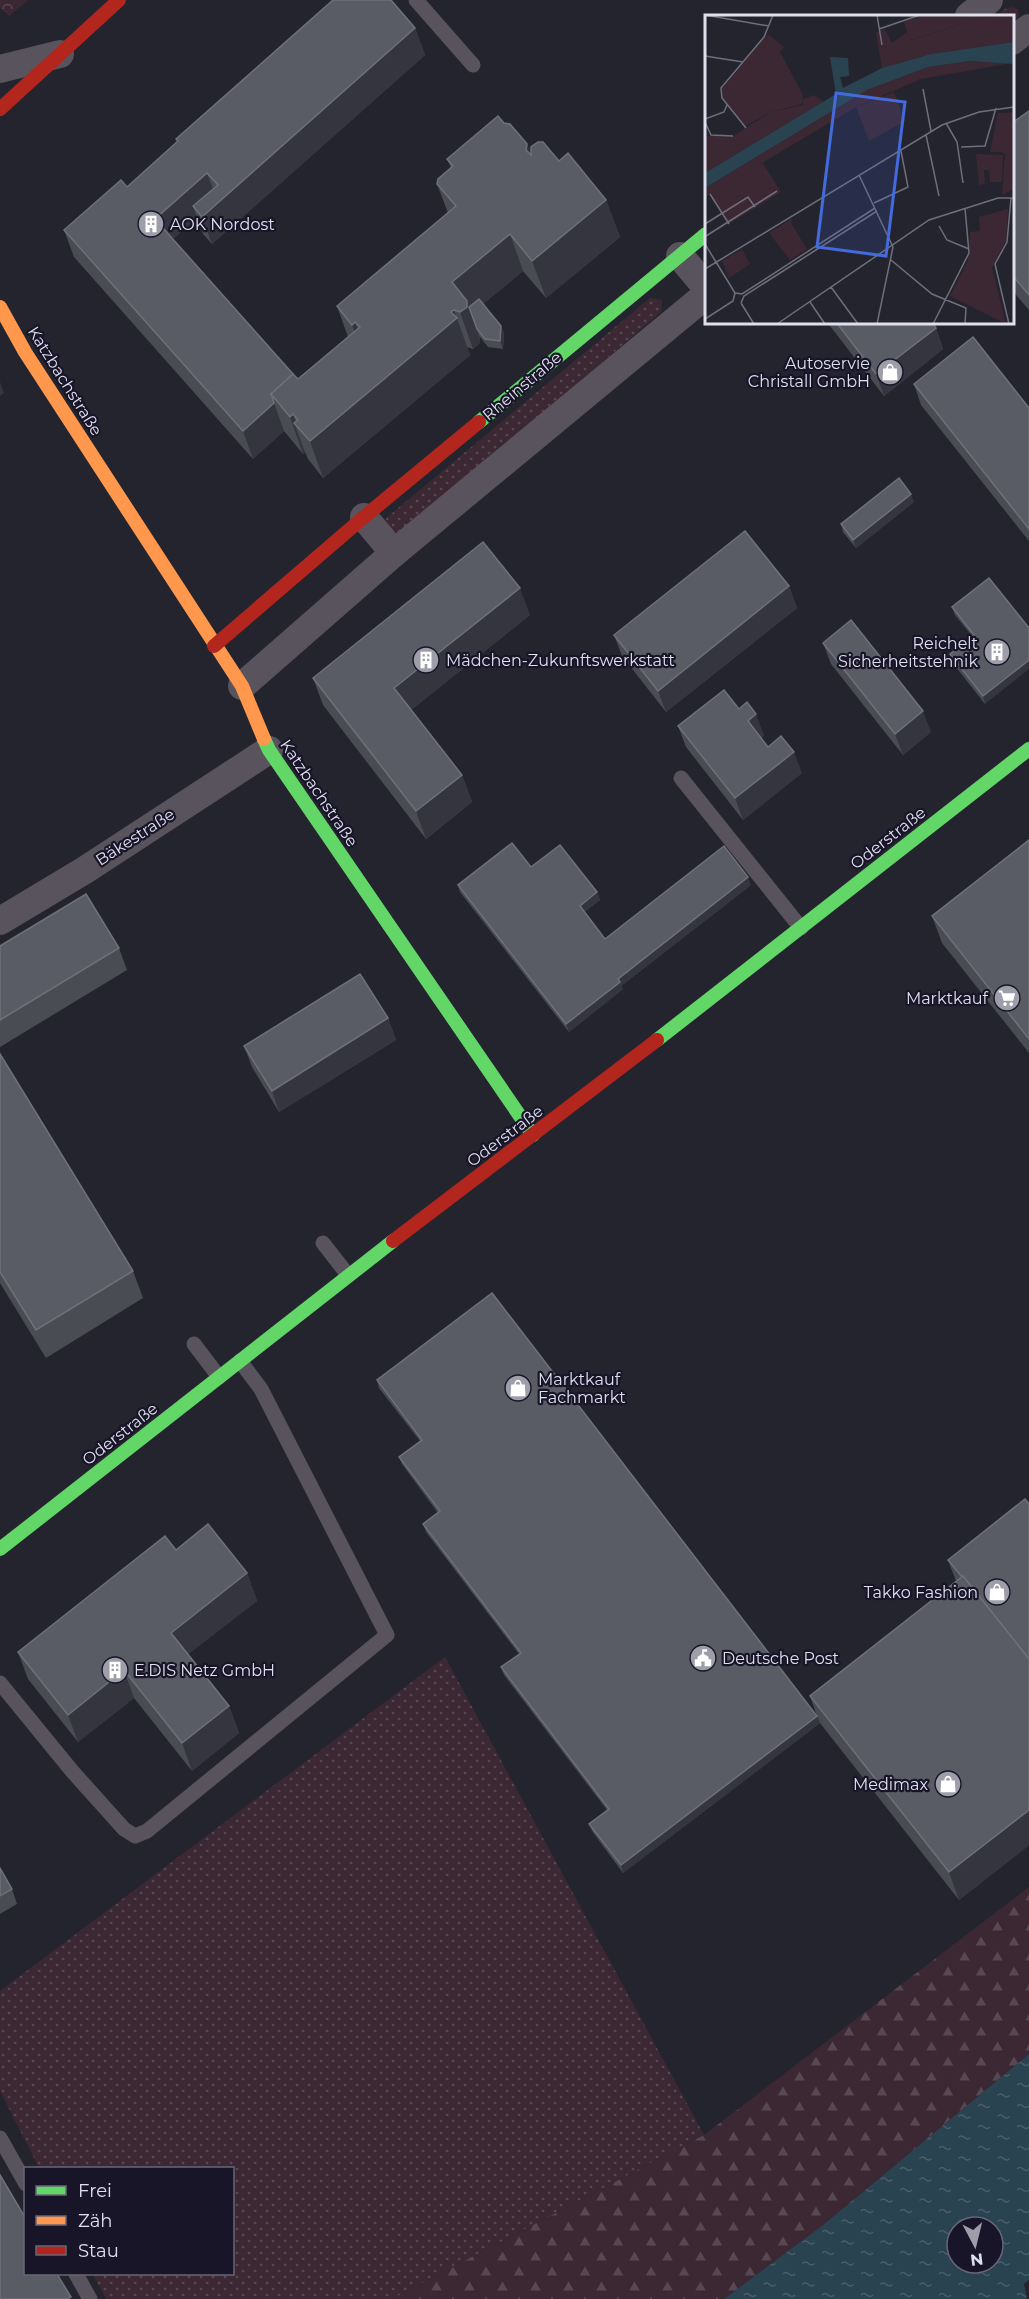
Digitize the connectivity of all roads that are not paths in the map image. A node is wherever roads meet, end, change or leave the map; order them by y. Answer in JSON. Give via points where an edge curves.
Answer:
{"nodes":[{"id":1,"x":119,"y":0,"type":"edge"},
{"id":2,"x":416,"y":0,"type":"edge"},
{"id":3,"x":989,"y":0,"type":"edge"},
{"id":4,"x":970,"y":15,"type":"edge"},
{"id":5,"x":1029,"y":28,"type":"edge"},
{"id":6,"x":1014,"y":40,"type":"edge"},
{"id":7,"x":60,"y":54,"type":"junction"},
{"id":8,"x":473,"y":65,"type":"dead end"},
{"id":9,"x":0,"y":69,"type":"edge"},
{"id":10,"x":0,"y":109,"type":"edge"},
{"id":11,"x":705,"y":235,"type":"edge"},
{"id":12,"x":680,"y":256,"type":"junction"},
{"id":13,"x":705,"y":286,"type":"edge"},
{"id":14,"x":705,"y":296,"type":"edge"},
{"id":15,"x":0,"y":307,"type":"edge"},
{"id":16,"x":364,"y":517,"type":"junction"},
{"id":17,"x":394,"y":553,"type":"junction"},
{"id":18,"x":214,"y":646,"type":"junction"},
{"id":19,"x":242,"y":686,"type":"junction"},
{"id":20,"x":1029,"y":749,"type":"edge"},
{"id":21,"x":269,"y":750,"type":"junction"},
{"id":22,"x":681,"y":778,"type":"dead end"},
{"id":23,"x":0,"y":921,"type":"edge"},
{"id":24,"x":801,"y":928,"type":"junction"},
{"id":25,"x":533,"y":1136,"type":"junction"},
{"id":26,"x":323,"y":1243,"type":"dead end"},
{"id":27,"x":348,"y":1275,"type":"junction"},
{"id":28,"x":194,"y":1344,"type":"dead end"},
{"id":29,"x":240,"y":1361,"type":"junction"},
{"id":30,"x":219,"y":1377,"type":"junction"},
{"id":31,"x":0,"y":1549,"type":"edge"},
{"id":32,"x":0,"y":1683,"type":"edge"},
{"id":33,"x":0,"y":2138,"type":"edge"},
{"id":34,"x":24,"y":2180,"type":"edge"},
{"id":35,"x":77,"y":2275,"type":"edge"},
{"id":36,"x":90,"y":2299,"type":"edge"}],
"edges":[{"from":1,"to":7,"type":"street"},
{"from":2,"to":8,"type":"lane"},
{"from":3,"to":4,"type":"street"},
{"from":5,"to":6,"type":"street"},
{"from":7,"to":9,"type":"street"},
{"from":7,"to":10,"type":"street"},
{"from":11,"to":12,"type":"street","name":"Rheinstraße"},
{"from":12,"to":13,"type":"street"},
{"from":12,"to":16,"type":"street","name":"Rheinstraße"},
{"from":14,"to":17,"type":"street"},
{"from":15,"to":18,"type":"street","name":"Katzbachstraße"},
{"from":16,"to":17,"type":"street"},
{"from":16,"to":18,"type":"street","name":"Rheinstraße"},
{"from":17,"to":19,"type":"street"},
{"from":18,"to":19,"type":"street","name":"Katzbachstraße"},
{"from":19,"to":21,"type":"street","name":"Katzbachstraße"},
{"from":20,"to":24,"type":"street","name":"Oderstraße"},
{"from":21,"to":23,"type":"street","name":"Bäkestraße"},
{"from":21,"to":25,"type":"street","name":"Katzbachstraße"},
{"from":22,"to":24,"type":"lane"},
{"from":24,"to":25,"type":"street","name":"Oderstraße"},
{"from":25,"to":27,"type":"street","name":"Oderstraße"},
{"from":26,"to":27,"type":"lane"},
{"from":27,"to":29,"type":"street","name":"Oderstraße"},
{"from":28,"to":30,"type":"lane"},
{"from":29,"to":30,"type":"street","name":"Oderstraße"},
{"from":29,"to":32,"type":"lane","via":[[261,1389],[387,1635],[147,1831],[135,1836],[124,1829],[72,1771]]},
{"from":30,"to":31,"type":"street","name":"Oderstraße"},
{"from":33,"to":34,"type":"lane"},
{"from":35,"to":36,"type":"lane"}]}
